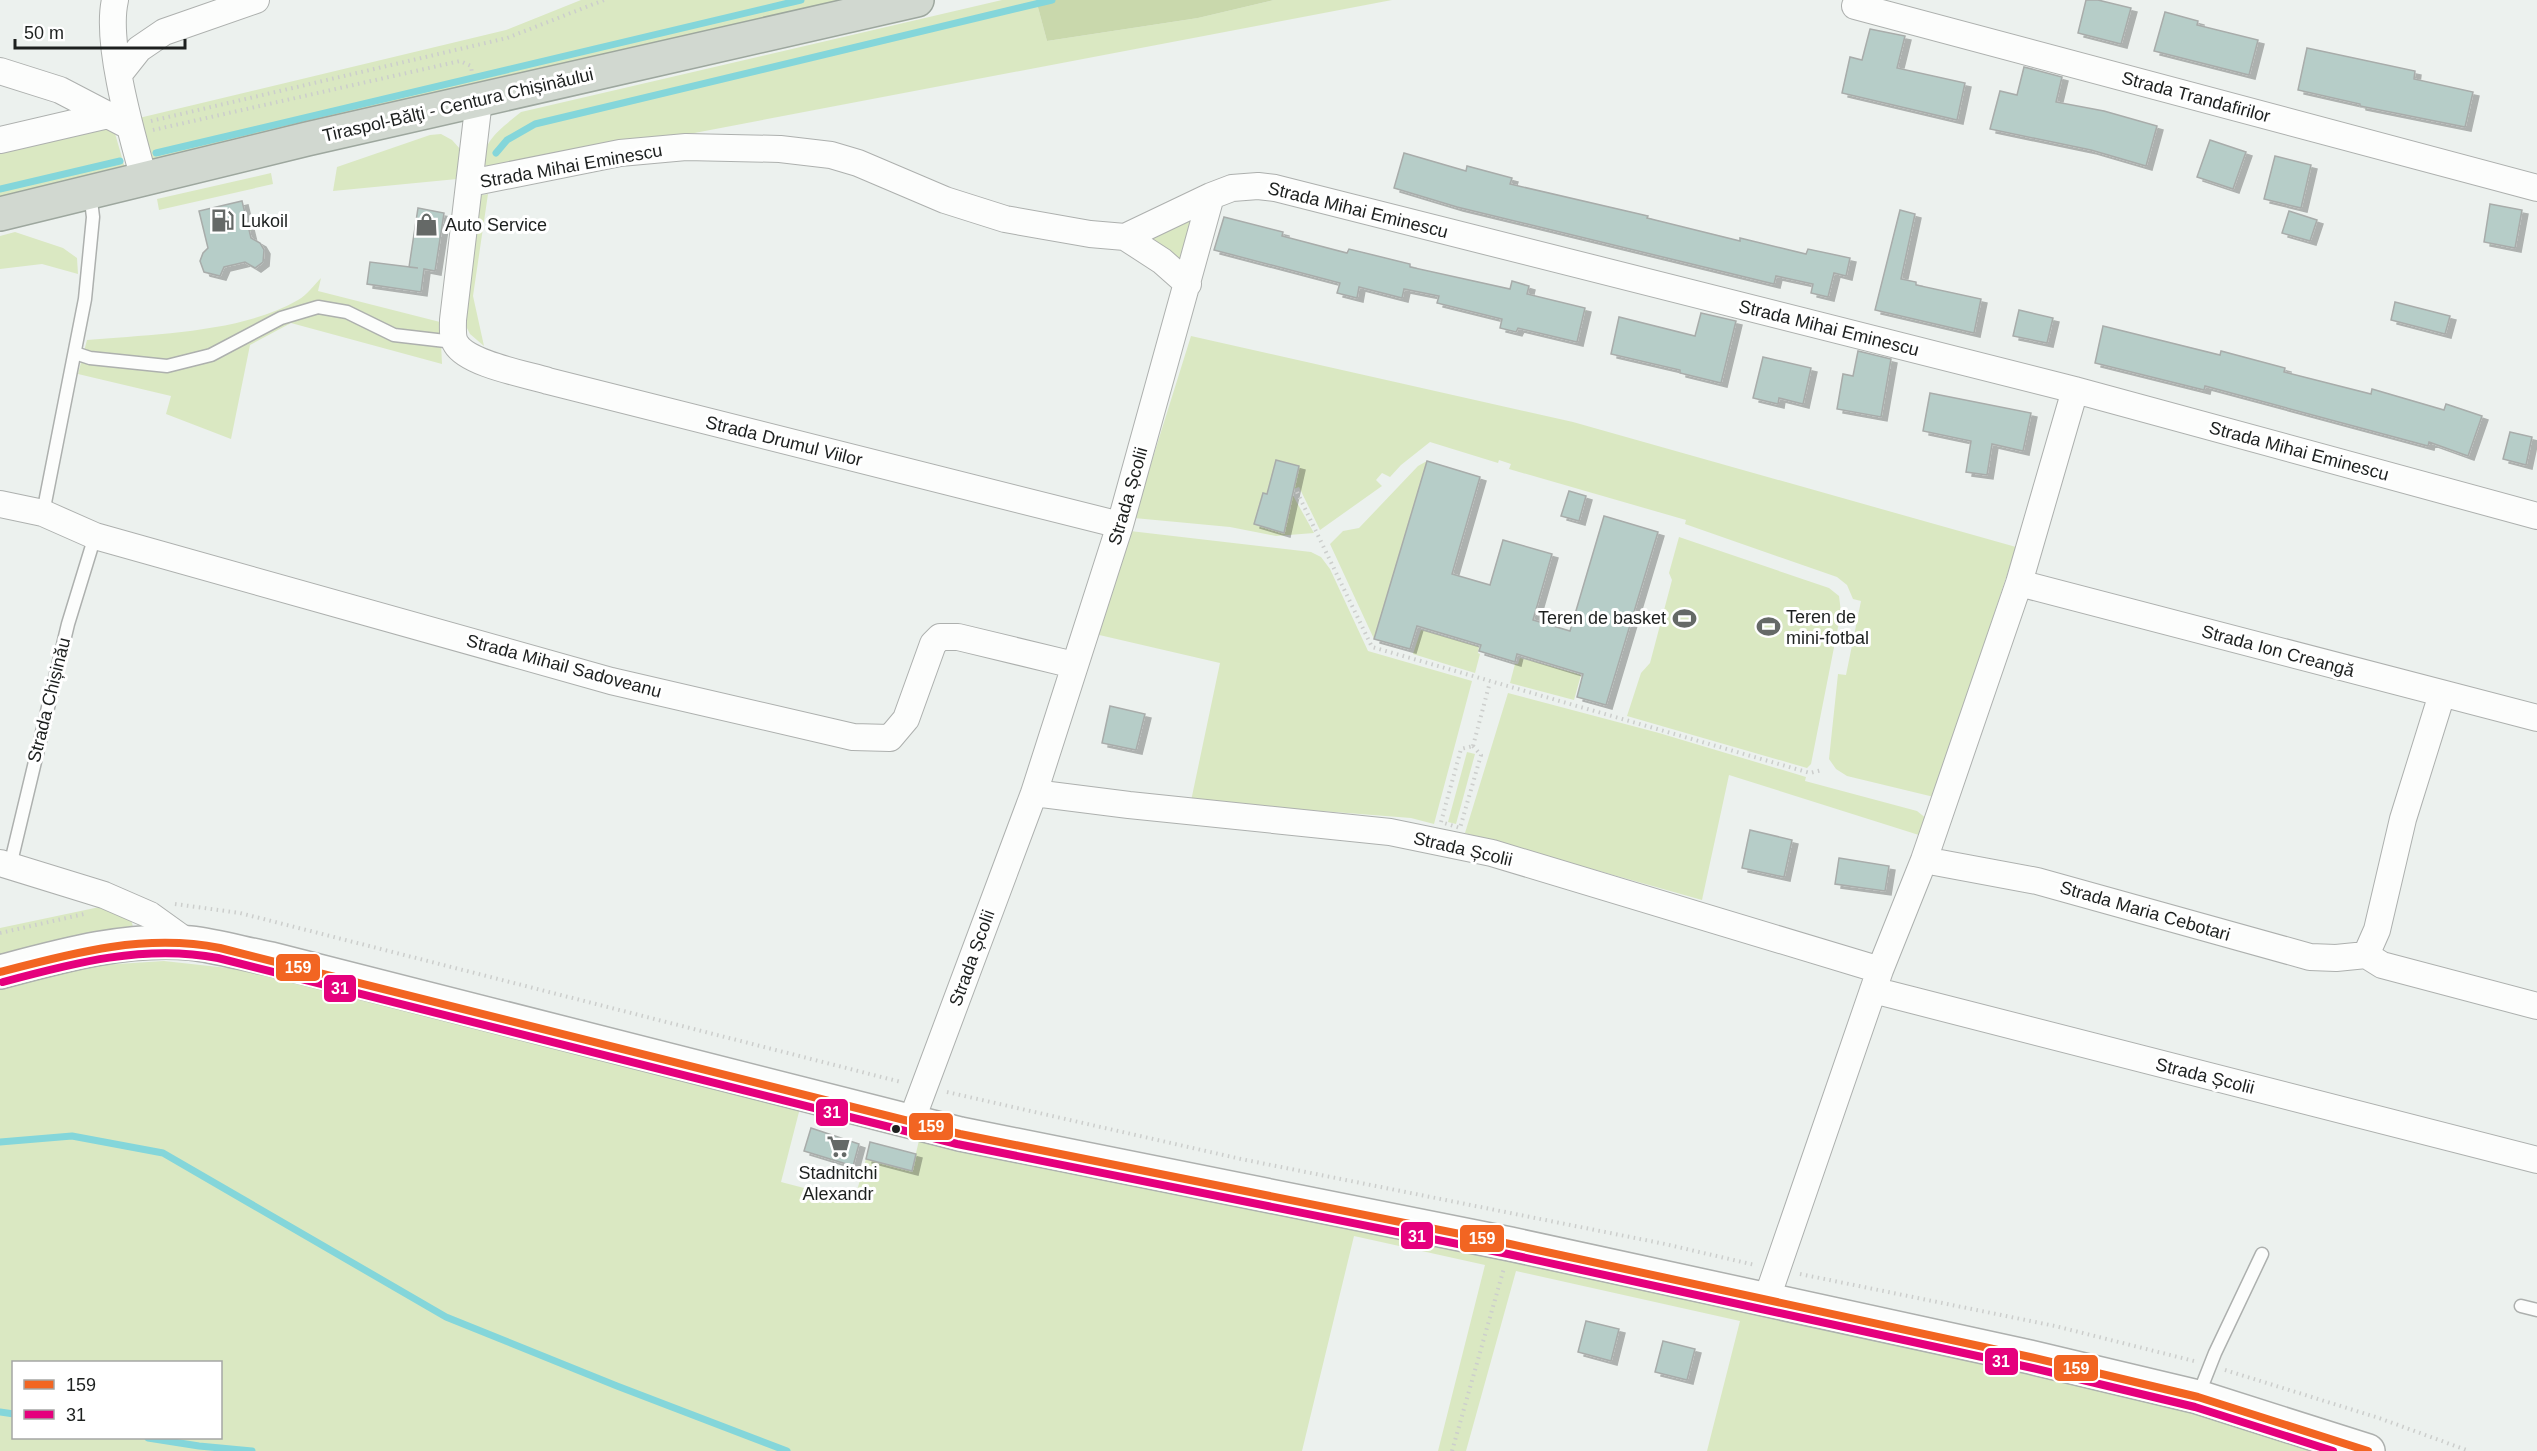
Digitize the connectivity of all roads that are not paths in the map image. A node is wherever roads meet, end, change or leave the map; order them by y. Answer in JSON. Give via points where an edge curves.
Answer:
{"nodes":[{"id":1,"x":115,"y":0,"type":"edge"},
{"id":2,"x":256,"y":0,"type":"edge"},
{"id":3,"x":916,"y":0,"type":"edge"},
{"id":4,"x":1856,"y":6,"type":"dead end"},
{"id":5,"x":0,"y":71,"type":"edge"},
{"id":6,"x":120,"y":73,"type":"junction"},
{"id":7,"x":479,"y":100,"type":"junction"},
{"id":8,"x":123,"y":125,"type":"junction"},
{"id":9,"x":0,"y":140,"type":"edge"},
{"id":10,"x":144,"y":179,"type":"junction"},
{"id":11,"x":470,"y":183,"type":"junction"},
{"id":12,"x":2537,"y":188,"type":"edge"},
{"id":13,"x":90,"y":193,"type":"junction"},
{"id":14,"x":1211,"y":196,"type":"junction"},
{"id":15,"x":0,"y":214,"type":"edge"},
{"id":16,"x":1125,"y":237,"type":"junction"},
{"id":17,"x":1188,"y":284,"type":"junction"},
{"id":18,"x":454,"y":342,"type":"junction"},
{"id":19,"x":75,"y":353,"type":"junction"},
{"id":20,"x":2075,"y":390,"type":"junction"},
{"id":21,"x":0,"y":504,"type":"edge"},
{"id":22,"x":44,"y":513,"type":"junction"},
{"id":23,"x":2537,"y":516,"type":"edge"},
{"id":24,"x":1120,"y":525,"type":"junction"},
{"id":25,"x":95,"y":536,"type":"junction"},
{"id":26,"x":2019,"y":583,"type":"junction"},
{"id":27,"x":1074,"y":665,"type":"junction"},
{"id":28,"x":2442,"y":694,"type":"junction"},
{"id":29,"x":2537,"y":718,"type":"edge"},
{"id":30,"x":1034,"y":793,"type":"junction"},
{"id":31,"x":1924,"y":860,"type":"junction"},
{"id":32,"x":5,"y":864,"type":"edge"},
{"id":33,"x":189,"y":943,"type":"junction"},
{"id":34,"x":2366,"y":956,"type":"junction"},
{"id":35,"x":0,"y":972,"type":"edge"},
{"id":36,"x":1876,"y":980,"type":"junction"},
{"id":37,"x":2537,"y":1006,"type":"edge"},
{"id":38,"x":911,"y":1122,"type":"junction"},
{"id":39,"x":2537,"y":1160,"type":"edge"},
{"id":40,"x":2262,"y":1254,"type":"dead end"},
{"id":41,"x":1772,"y":1284,"type":"junction"},
{"id":42,"x":2521,"y":1306,"type":"dead end"},
{"id":43,"x":2537,"y":1310,"type":"edge"},
{"id":44,"x":2198,"y":1397,"type":"junction"},
{"id":45,"x":2368,"y":1451,"type":"edge"}],
"edges":[{"from":1,"to":6,"type":"street","via":[[113,35]]},
{"from":2,"to":6,"type":"street","via":[[164,32],[139,48]]},
{"from":3,"to":7,"type":"highway","name":"Tiraspol-Bălţi - Centura Chișinăului"},
{"from":4,"to":12,"type":"street","name":"Strada Trandafirilor"},
{"from":5,"to":8,"type":"street","via":[[60,90]]},
{"from":6,"to":8,"type":"street"},
{"from":7,"to":10,"type":"highway","name":"Tiraspol-Bălţi - Centura Chișinăului"},
{"from":7,"to":11,"type":"street"},
{"from":8,"to":9,"type":"street"},
{"from":8,"to":10,"type":"street"},
{"from":10,"to":13,"type":"highway","name":"Tiraspol-Bălţi - Centura Chișinăului"},
{"from":11,"to":16,"type":"street","name":"Strada Mihai Eminescu","via":[[620,153],[686,147],[780,149],[831,155],[858,163],[945,200],[995,216]]},
{"from":11,"to":18,"type":"street","via":[[453,320]]},
{"from":13,"to":15,"type":"highway","name":"Tiraspol-Bălţi - Centura Chișinăului"},
{"from":13,"to":19,"type":"lane","via":[[93,217]]},
{"from":14,"to":16,"type":"street","name":"Strada Mihai Eminescu"},
{"from":14,"to":17,"type":"street","name":"Strada Școlii"},
{"from":14,"to":20,"type":"street","name":"Strada Mihai Eminescu","via":[[1232,188],[1275,188]]},
{"from":16,"to":17,"type":"street","name":"Strada Mihai Eminescu"},
{"from":17,"to":24,"type":"street","name":"Strada Școlii"},
{"from":18,"to":19,"type":"lane","via":[[394,335],[347,312],[318,307],[281,318],[211,355],[167,366]]},
{"from":18,"to":24,"type":"street","name":"Strada Drumul Viilor","via":[[478,360],[548,381]]},
{"from":19,"to":22,"type":"lane"},
{"from":20,"to":23,"type":"street","name":"Strada Mihai Eminescu"},
{"from":20,"to":26,"type":"street"},
{"from":21,"to":22,"type":"street","name":"Strada Mihail Sadoveanu"},
{"from":22,"to":25,"type":"street","name":"Strada Mihail Sadoveanu"},
{"from":24,"to":27,"type":"street","name":"Strada Școlii"},
{"from":25,"to":27,"type":"street","name":"Strada Mihail Sadoveanu","via":[[611,681],[853,737],[890,738],[906,719],[933,644],[940,637],[958,637]]},
{"from":25,"to":32,"type":"lane","name":"Strada Chișinău"},
{"from":26,"to":28,"type":"street","name":"Strada Ion Creangă"},
{"from":26,"to":31,"type":"street"},
{"from":27,"to":30,"type":"street","name":"Strada Școlii"},
{"from":28,"to":29,"type":"street","name":"Strada Ion Creangă"},
{"from":28,"to":34,"type":"street","via":[[2403,819],[2377,930]]},
{"from":30,"to":36,"type":"street","name":"Strada Școlii","via":[[1390,832],[1491,854]]},
{"from":30,"to":38,"type":"street","name":"Strada Școlii"},
{"from":31,"to":34,"type":"street","name":"Strada Maria Cebotari","via":[[2037,881],[2310,957]]},
{"from":31,"to":36,"type":"street"},
{"from":32,"to":33,"type":"street","name":"Strada Chișinău","via":[[104,895],[150,915]]},
{"from":33,"to":35,"type":"street","name":"Strada Chișinău","via":[[135,945],[60,956]]},
{"from":33,"to":38,"type":"street","name":"Strada Chișinău","via":[[282,962]]},
{"from":34,"to":37,"type":"street","name":"Strada Maria Cebotari","via":[[2382,965]]},
{"from":36,"to":39,"type":"street","name":"Strada Școlii"},
{"from":36,"to":41,"type":"street"},
{"from":38,"to":41,"type":"street","name":"Strada Chișinău","via":[[1510,1244]]},
{"from":40,"to":44,"type":"lane"},
{"from":41,"to":44,"type":"street","name":"Strada Chișinău"},
{"from":42,"to":43,"type":"lane"},
{"from":44,"to":45,"type":"street","name":"Strada Chișinău"}]}
